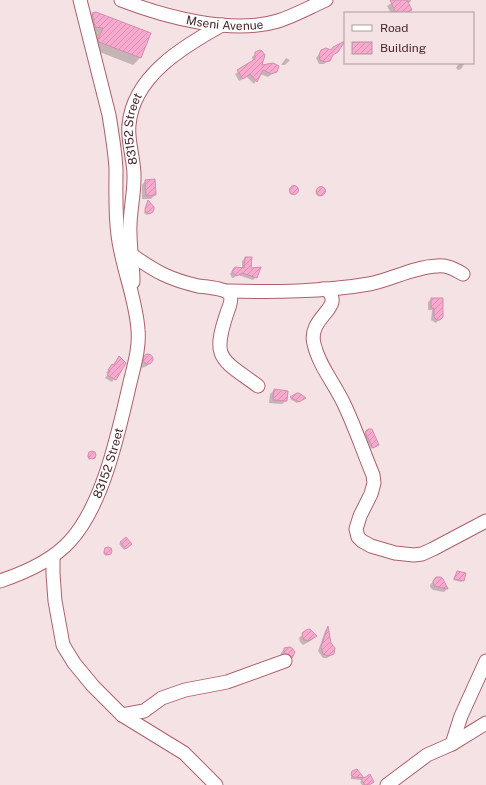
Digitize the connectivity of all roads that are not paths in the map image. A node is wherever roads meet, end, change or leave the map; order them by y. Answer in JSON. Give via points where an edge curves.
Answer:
{"nodes":[{"id":1,"x":80,"y":0,"type":"edge"},
{"id":2,"x":121,"y":0,"type":"edge"},
{"id":3,"x":326,"y":0,"type":"edge"},
{"id":4,"x":222,"y":25,"type":"junction"},
{"id":5,"x":132,"y":254,"type":"junction"},
{"id":6,"x":463,"y":274,"type":"dead end"},
{"id":7,"x":322,"y":289,"type":"junction"},
{"id":8,"x":227,"y":291,"type":"junction"},
{"id":9,"x":133,"y":299,"type":"junction"},
{"id":10,"x":258,"y":386,"type":"dead end"},
{"id":11,"x":486,"y":521,"type":"edge"},
{"id":12,"x":53,"y":557,"type":"junction"},
{"id":13,"x":0,"y":581,"type":"edge"},
{"id":14,"x":285,"y":661,"type":"dead end"},
{"id":15,"x":486,"y":661,"type":"edge"},
{"id":16,"x":122,"y":715,"type":"junction"},
{"id":17,"x":486,"y":723,"type":"edge"},
{"id":18,"x":452,"y":744,"type":"junction"},
{"id":19,"x":216,"y":785,"type":"edge"},
{"id":20,"x":387,"y":785,"type":"edge"}],
"edges":[{"from":1,"to":9,"type":"street","name":"83152 Street","via":[[110,121],[115,152],[118,235]]},
{"from":2,"to":4,"type":"street","name":"Mseni Avenue","via":[[190,20]]},
{"from":3,"to":4,"type":"street","name":"Mseni Avenue","via":[[277,21],[242,27]]},
{"from":4,"to":5,"type":"street","name":"83152 Street","via":[[164,62],[135,100],[128,129],[134,179],[130,234]]},
{"from":5,"to":8,"type":"street","via":[[156,272],[169,278]]},
{"from":5,"to":9,"type":"street","name":"83152 Street"},
{"from":6,"to":7,"type":"street","via":[[449,267],[435,266],[401,273],[370,284]]},
{"from":7,"to":8,"type":"street"},
{"from":7,"to":11,"type":"street","via":[[332,294],[333,302],[318,320],[313,335],[314,346],[344,404],[373,475],[371,494],[356,529],[358,537],[381,550],[414,555],[434,549]]},
{"from":8,"to":10,"type":"street","via":[[231,301],[220,340],[221,354],[227,364]]},
{"from":9,"to":12,"type":"street","name":"83152 Street","via":[[138,332],[137,347],[112,456],[84,522],[70,541]]},
{"from":12,"to":13,"type":"street","name":"83152 Street"},
{"from":12,"to":16,"type":"street","via":[[55,601],[63,645],[93,686]]},
{"from":14,"to":16,"type":"street","via":[[227,682],[185,690],[162,698],[144,711]]},
{"from":15,"to":18,"type":"street","via":[[461,716]]},
{"from":16,"to":19,"type":"street","via":[[184,753]]},
{"from":17,"to":18,"type":"street"},
{"from":18,"to":20,"type":"street","via":[[427,755]]}]}
